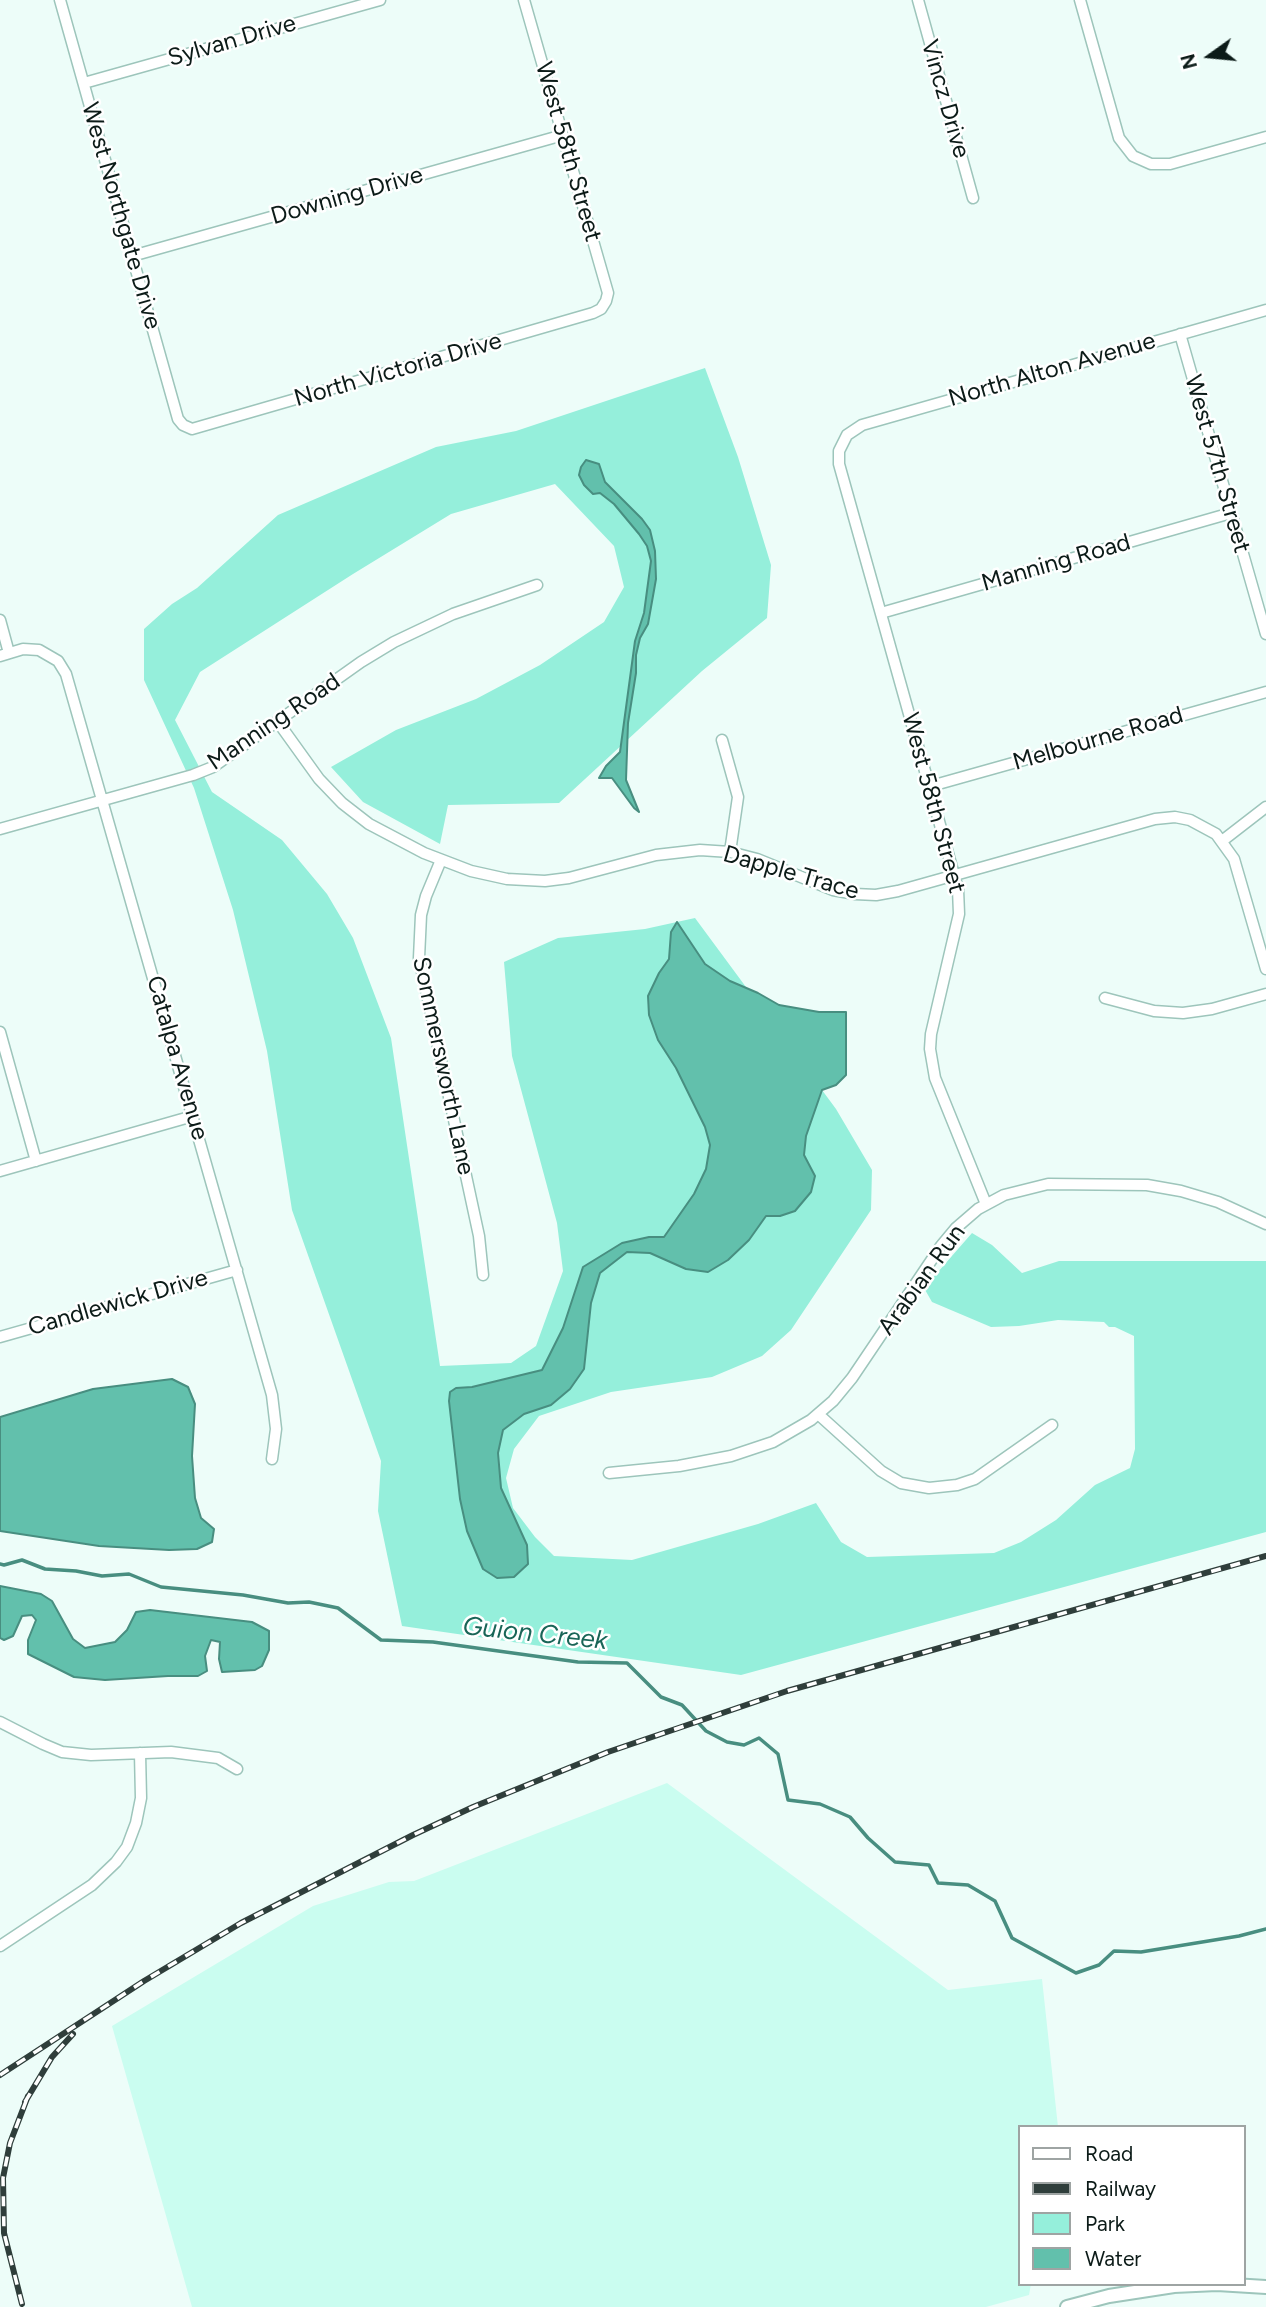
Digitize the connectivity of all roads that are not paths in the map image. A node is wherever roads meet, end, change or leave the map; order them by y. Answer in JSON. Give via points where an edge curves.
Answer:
{"nodes":[{"id":1,"x":60,"y":0,"type":"edge"},
{"id":2,"x":380,"y":0,"type":"edge"},
{"id":3,"x":524,"y":0,"type":"edge"},
{"id":4,"x":918,"y":0,"type":"edge"},
{"id":5,"x":1080,"y":0,"type":"edge"},
{"id":6,"x":83,"y":83,"type":"junction"},
{"id":7,"x":563,"y":135,"type":"junction"},
{"id":8,"x":1266,"y":138,"type":"edge"},
{"id":9,"x":973,"y":198,"type":"dead end"},
{"id":10,"x":132,"y":257,"type":"junction"},
{"id":11,"x":605,"y":304,"type":"joint"},
{"id":12,"x":1266,"y":310,"type":"edge"},
{"id":13,"x":1180,"y":334,"type":"junction"},
{"id":14,"x":188,"y":427,"type":"joint"},
{"id":15,"x":843,"y":440,"type":"joint"},
{"id":16,"x":1231,"y":513,"type":"junction"},
{"id":17,"x":537,"y":585,"type":"dead end"},
{"id":18,"x":881,"y":612,"type":"junction"},
{"id":19,"x":0,"y":620,"type":"edge"},
{"id":20,"x":1266,"y":634,"type":"edge"},
{"id":21,"x":4,"y":655,"type":"edge"},
{"id":22,"x":1266,"y":692,"type":"edge"},
{"id":23,"x":278,"y":722,"type":"junction"},
{"id":24,"x":722,"y":740,"type":"dead end"},
{"id":25,"x":931,"y":786,"type":"junction"},
{"id":26,"x":103,"y":800,"type":"junction"},
{"id":27,"x":1266,"y":807,"type":"edge"},
{"id":28,"x":0,"y":830,"type":"edge"},
{"id":29,"x":1222,"y":841,"type":"junction"},
{"id":30,"x":730,"y":852,"type":"junction"},
{"id":31,"x":441,"y":860,"type":"junction"},
{"id":32,"x":954,"y":875,"type":"junction"},
{"id":33,"x":1266,"y":970,"type":"edge"},
{"id":34,"x":1266,"y":994,"type":"edge"},
{"id":35,"x":1104,"y":998,"type":"dead end"},
{"id":36,"x":0,"y":1032,"type":"edge"},
{"id":37,"x":193,"y":1116,"type":"junction"},
{"id":38,"x":36,"y":1161,"type":"junction"},
{"id":39,"x":0,"y":1171,"type":"edge"},
{"id":40,"x":986,"y":1204,"type":"junction"},
{"id":41,"x":1266,"y":1224,"type":"edge"},
{"id":42,"x":237,"y":1270,"type":"junction"},
{"id":43,"x":483,"y":1275,"type":"dead end"},
{"id":44,"x":0,"y":1337,"type":"edge"},
{"id":45,"x":818,"y":1414,"type":"junction"},
{"id":46,"x":1052,"y":1425,"type":"dead end"},
{"id":47,"x":272,"y":1459,"type":"dead end"},
{"id":48,"x":609,"y":1473,"type":"dead end"},
{"id":49,"x":0,"y":1722,"type":"edge"},
{"id":50,"x":140,"y":1753,"type":"junction"},
{"id":51,"x":237,"y":1769,"type":"dead end"},
{"id":52,"x":0,"y":1946,"type":"edge"},
{"id":53,"x":1174,"y":2286,"type":"edge"},
{"id":54,"x":1245,"y":2286,"type":"edge"},
{"id":55,"x":1266,"y":2287,"type":"edge"},
{"id":56,"x":1067,"y":2307,"type":"edge"}],
"edges":[{"from":1,"to":6,"type":"street","name":"West Northgate Drive"},
{"from":2,"to":6,"type":"street","name":"Sylvan Drive"},
{"from":3,"to":7,"type":"street","name":"West 58th Street"},
{"from":4,"to":9,"type":"street","name":"Vincz Drive"},
{"from":5,"to":8,"type":"street","via":[[1119,138],[1136,157],[1151,164],[1170,164]]},
{"from":6,"to":10,"type":"street","name":"West Northgate Drive"},
{"from":7,"to":10,"type":"street","name":"Downing Drive"},
{"from":7,"to":11,"type":"street","name":"West 58th Street","via":[[608,293]]},
{"from":10,"to":14,"type":"street","name":"West Northgate Drive","via":[[178,419]]},
{"from":11,"to":14,"type":"street","name":"North Victoria Drive","via":[[593,313],[199,428]]},
{"from":12,"to":13,"type":"street","name":"North Alton Avenue"},
{"from":13,"to":15,"type":"street","name":"North Alton Avenue","via":[[862,425]]},
{"from":13,"to":16,"type":"street","name":"West 57th Street"},
{"from":15,"to":18,"type":"street","name":"West 58th Street","via":[[839,464]]},
{"from":16,"to":18,"type":"street","name":"Manning Road"},
{"from":16,"to":20,"type":"street","name":"West 57th Street"},
{"from":17,"to":23,"type":"street","name":"Manning Road","via":[[447,616],[394,642]]},
{"from":18,"to":25,"type":"street","name":"West 58th Street"},
{"from":19,"to":21,"type":"street"},
{"from":21,"to":26,"type":"street","name":"Catalpa Avenue","via":[[39,650],[58,661],[66,674]]},
{"from":22,"to":25,"type":"street","name":"Melbourne Road"},
{"from":23,"to":26,"type":"street","name":"Manning Road","via":[[205,771]]},
{"from":23,"to":31,"type":"street","name":"Dapple Trace","via":[[319,779],[349,810],[382,832]]},
{"from":24,"to":30,"type":"street","via":[[738,797]]},
{"from":25,"to":32,"type":"street","name":"West 58th Street"},
{"from":26,"to":28,"type":"street","name":"Manning Road"},
{"from":26,"to":37,"type":"street","name":"Catalpa Avenue"},
{"from":27,"to":29,"type":"street"},
{"from":29,"to":32,"type":"street","name":"Dapple Trace","via":[[1190,820],[1160,818]]},
{"from":29,"to":33,"type":"street","via":[[1234,859]]},
{"from":30,"to":31,"type":"street","name":"Dapple Trace","via":[[666,853],[545,881],[507,880]]},
{"from":30,"to":32,"type":"street","name":"Dapple Trace","via":[[825,888],[855,894],[892,892]]},
{"from":31,"to":43,"type":"street","name":"Sommersworth Lane","via":[[421,915],[419,958],[479,1236]]},
{"from":32,"to":40,"type":"street","name":"West 58th Street","via":[[960,914],[930,1034],[931,1064]]},
{"from":34,"to":35,"type":"street","via":[[1183,1013]]},
{"from":36,"to":38,"type":"street"},
{"from":37,"to":38,"type":"street"},
{"from":37,"to":42,"type":"street","name":"Catalpa Avenue"},
{"from":38,"to":39,"type":"street"},
{"from":40,"to":41,"type":"street","name":"Arabian Run","via":[[1048,1184],[1147,1185],[1218,1202]]},
{"from":40,"to":45,"type":"street","name":"Arabian Run","via":[[944,1242],[855,1374]]},
{"from":42,"to":44,"type":"street","name":"Candlewick Drive"},
{"from":42,"to":47,"type":"street","name":"Catalpa Avenue","via":[[272,1395],[276,1429]]},
{"from":45,"to":46,"type":"street","via":[[881,1472],[901,1483],[929,1488],[957,1485],[979,1476]]},
{"from":45,"to":48,"type":"street","name":"Arabian Run","via":[[782,1437],[740,1453],[686,1465]]},
{"from":49,"to":50,"type":"street","via":[[62,1752]]},
{"from":50,"to":51,"type":"street","via":[[218,1758]]},
{"from":50,"to":52,"type":"street","via":[[141,1798],[136,1823],[116,1862],[92,1885]]},
{"from":53,"to":56,"type":"street"},
{"from":54,"to":55,"type":"street"}]}
